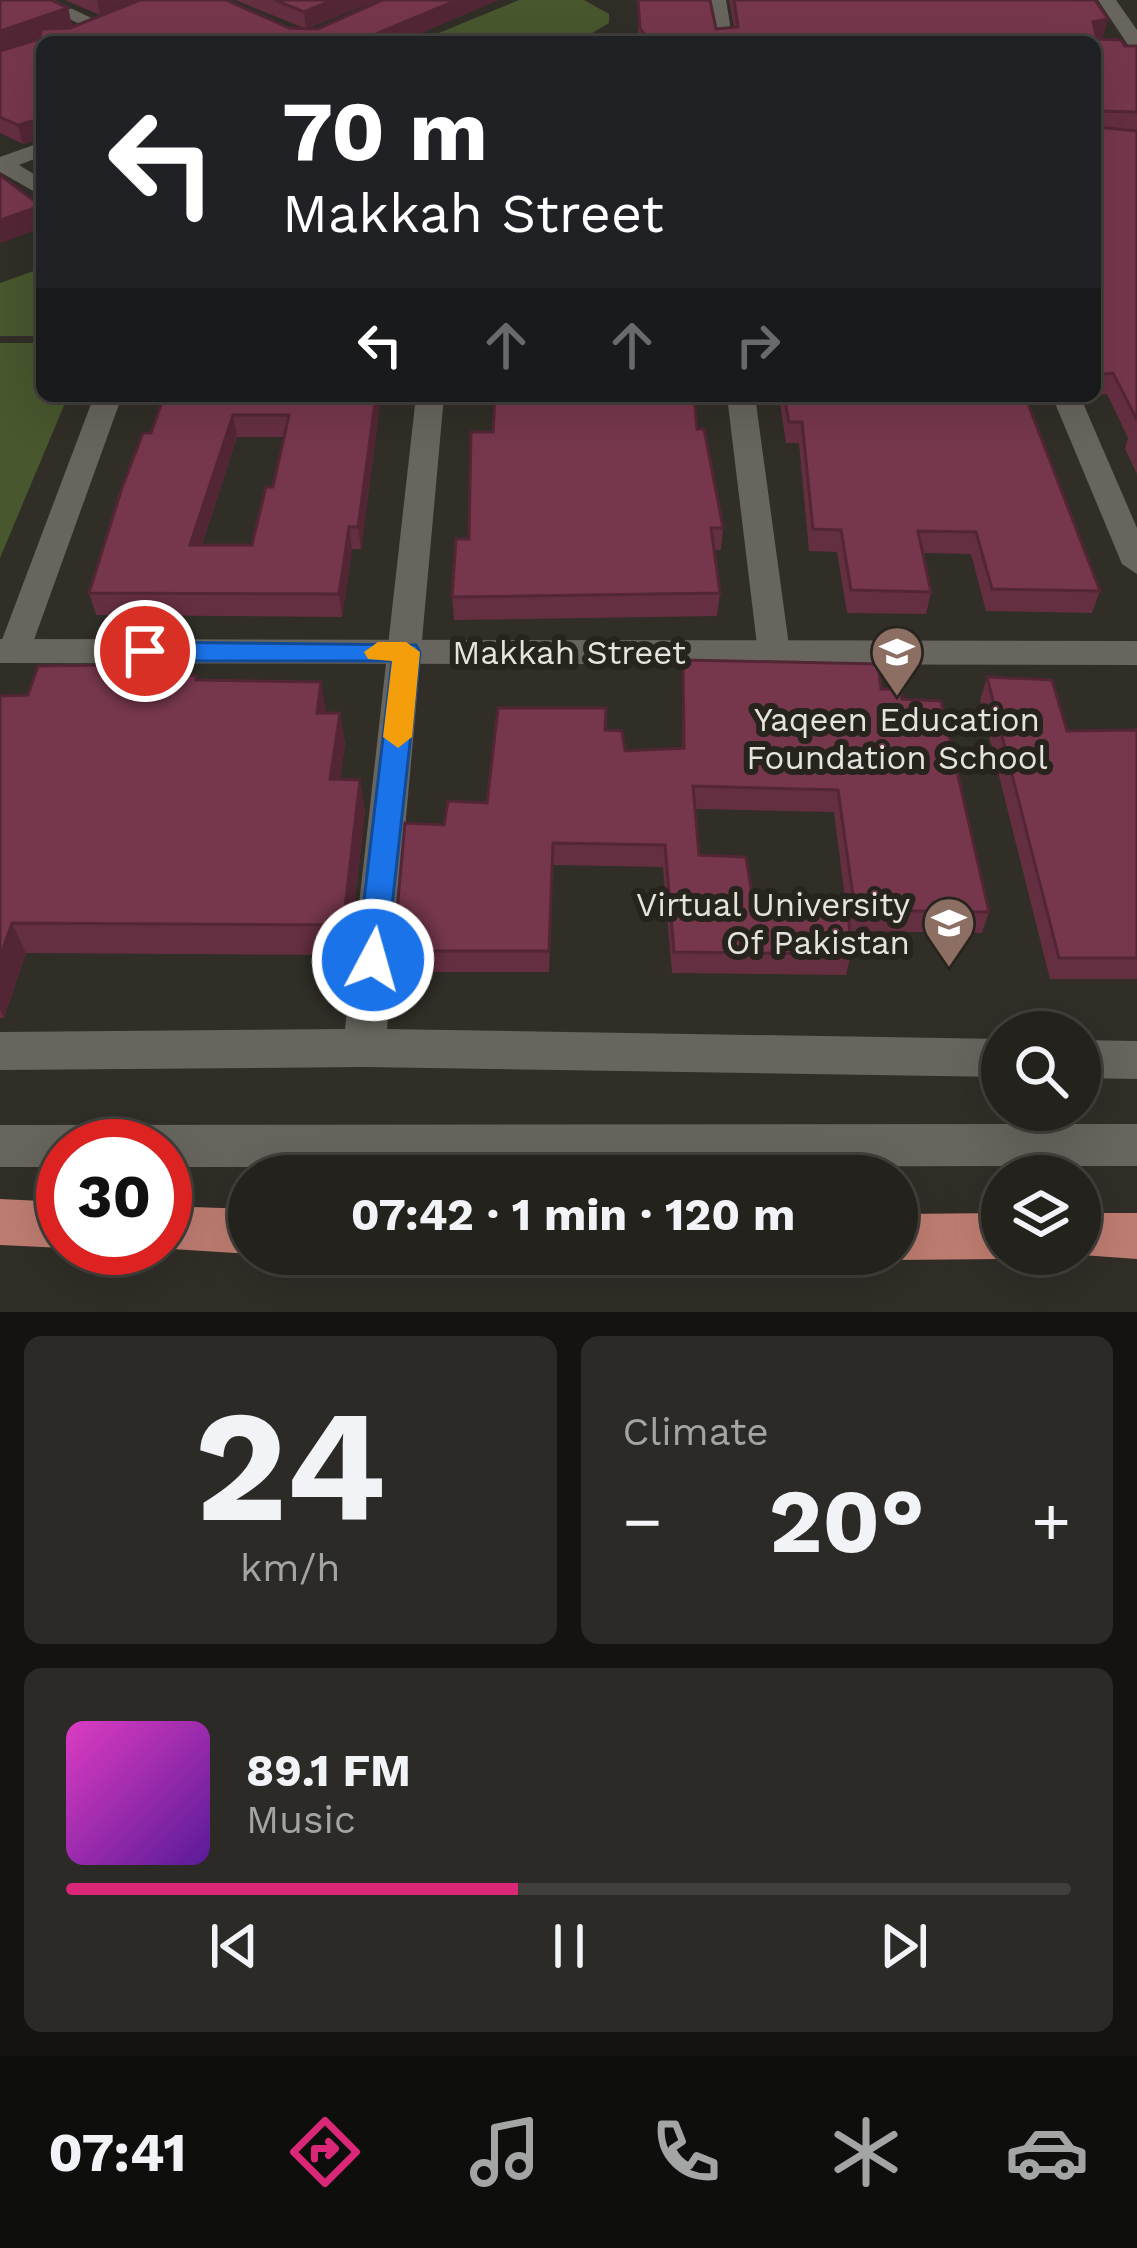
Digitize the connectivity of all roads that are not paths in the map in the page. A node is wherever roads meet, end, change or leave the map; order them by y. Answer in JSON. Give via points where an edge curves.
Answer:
{"nodes":[{"id":1,"x":40,"y":0,"type":"edge"},
{"id":2,"x":716,"y":0,"type":"edge"},
{"id":3,"x":1107,"y":0,"type":"edge"},
{"id":4,"x":77,"y":34,"type":"edge"},
{"id":5,"x":723,"y":36,"type":"edge"},
{"id":6,"x":1130,"y":46,"type":"edge"},
{"id":7,"x":36,"y":151,"type":"edge"},
{"id":8,"x":2,"y":165,"type":"edge"},
{"id":9,"x":36,"y":185,"type":"edge"},
{"id":10,"x":107,"y":402,"type":"edge"},
{"id":11,"x":429,"y":402,"type":"edge"},
{"id":12,"x":742,"y":402,"type":"edge"},
{"id":13,"x":1069,"y":402,"type":"edge"},
{"id":14,"x":1137,"y":564,"type":"edge"},
{"id":15,"x":7,"y":651,"type":"edge"},
{"id":16,"x":406,"y":652,"type":"junction"},
{"id":17,"x":773,"y":652,"type":"junction"},
{"id":18,"x":1137,"y":653,"type":"edge"},
{"id":19,"x":364,"y":1048,"type":"junction"},
{"id":20,"x":0,"y":1051,"type":"edge"},
{"id":21,"x":981,"y":1058,"type":"edge"},
{"id":22,"x":1101,"y":1059,"type":"edge"},
{"id":23,"x":1137,"y":1060,"type":"edge"},
{"id":24,"x":1137,"y":1145,"type":"edge"},
{"id":25,"x":0,"y":1146,"type":"edge"},
{"id":26,"x":0,"y":1222,"type":"edge"},
{"id":27,"x":36,"y":1224,"type":"edge"},
{"id":28,"x":192,"y":1230,"type":"edge"},
{"id":29,"x":228,"y":1231,"type":"edge"},
{"id":30,"x":981,"y":1236,"type":"edge"},
{"id":31,"x":1101,"y":1236,"type":"edge"},
{"id":32,"x":1137,"y":1236,"type":"edge"},
{"id":33,"x":918,"y":1237,"type":"edge"}],
"edges":[{"from":1,"to":4,"type":"street","via":[[108,23]]},
{"from":2,"to":5,"type":"street"},
{"from":3,"to":6,"type":"street"},
{"from":7,"to":8,"type":"street"},
{"from":8,"to":9,"type":"street"},
{"from":10,"to":15,"type":"street"},
{"from":11,"to":16,"type":"street"},
{"from":12,"to":17,"type":"street"},
{"from":13,"to":14,"type":"street"},
{"from":15,"to":16,"type":"street","name":"Makkah Street"},
{"from":16,"to":17,"type":"street","name":"Makkah Street"},
{"from":16,"to":19,"type":"street"},
{"from":17,"to":18,"type":"street","name":"Makkah Street"},
{"from":19,"to":20,"type":"street"},
{"from":19,"to":21,"type":"street"},
{"from":22,"to":23,"type":"street"},
{"from":24,"to":25,"type":"street"},
{"from":26,"to":27,"type":"main road"},
{"from":28,"to":29,"type":"main road"},
{"from":30,"to":33,"type":"main road"},
{"from":31,"to":32,"type":"main road"}]}
